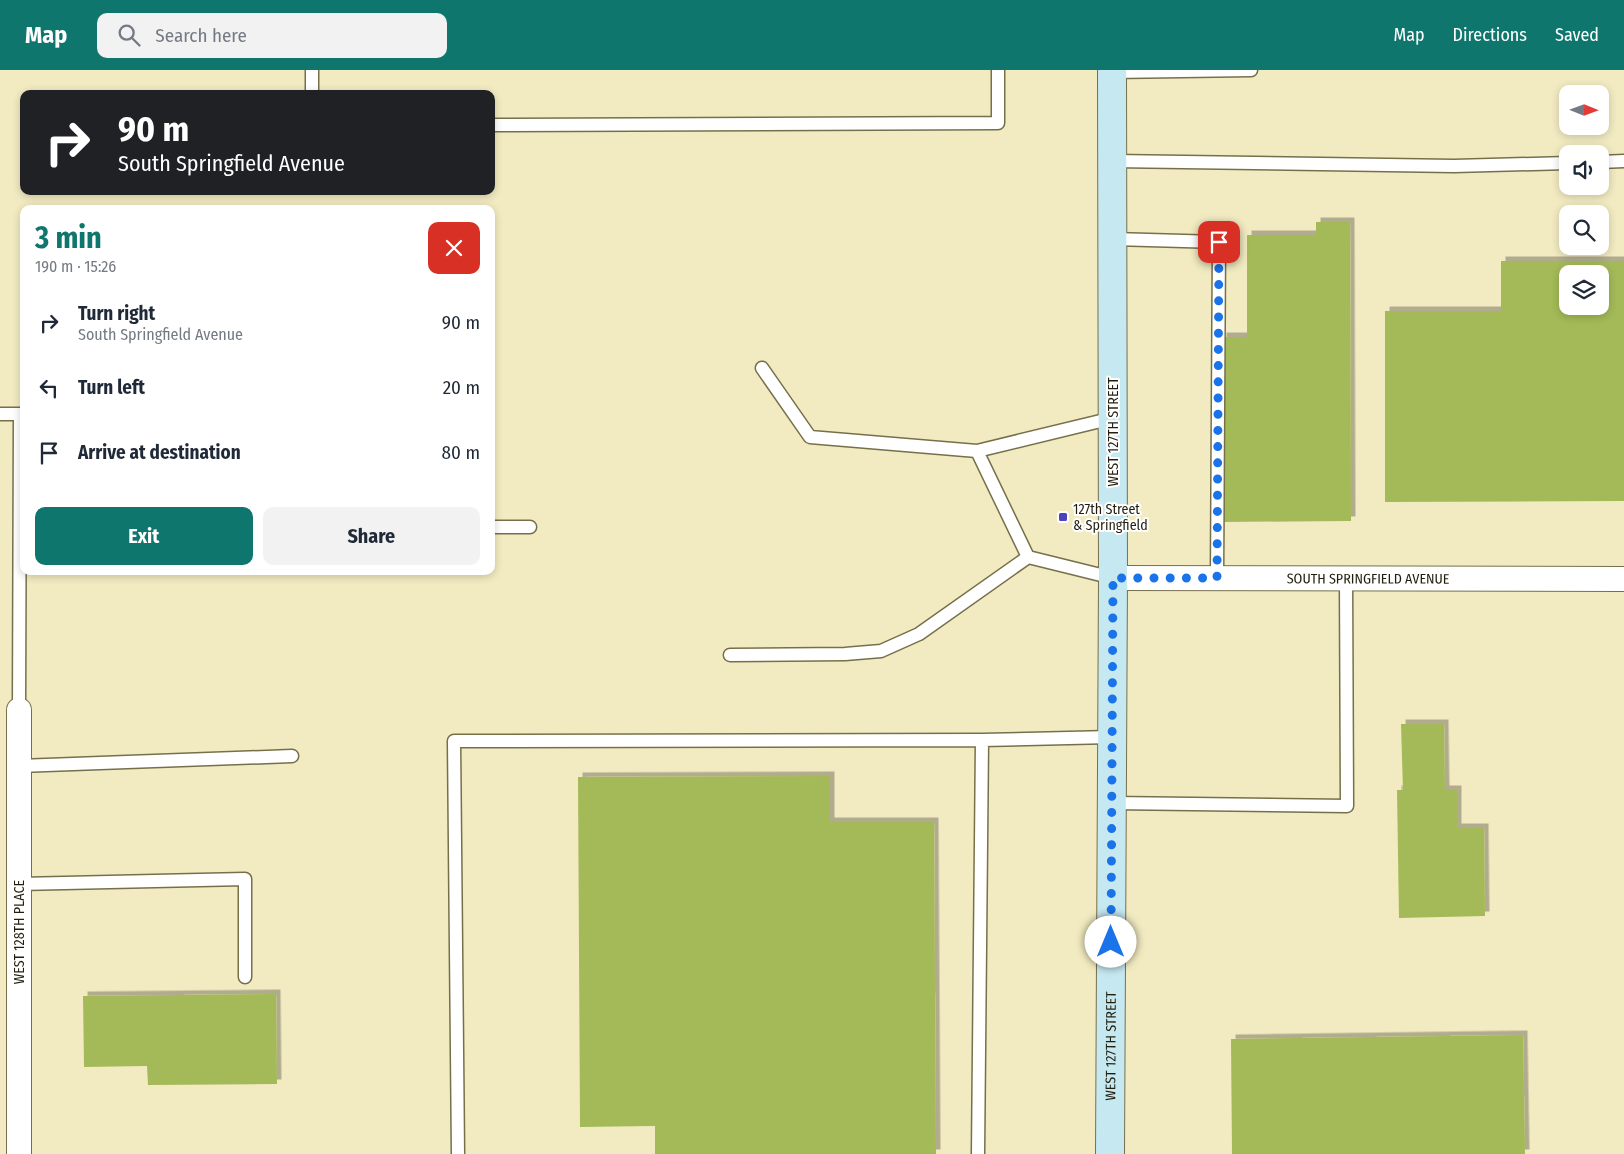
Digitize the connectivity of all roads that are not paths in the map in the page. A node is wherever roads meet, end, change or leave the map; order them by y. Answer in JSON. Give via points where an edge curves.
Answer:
{"nodes":[{"id":1,"x":312,"y":70,"type":"edge"},
{"id":2,"x":998,"y":70,"type":"edge"},
{"id":3,"x":1251,"y":70,"type":"edge"},
{"id":4,"x":1112,"y":71,"type":"edge"},
{"id":5,"x":312,"y":90,"type":"edge"},
{"id":6,"x":495,"y":125,"type":"edge"},
{"id":7,"x":1113,"y":161,"type":"junction"},
{"id":8,"x":1624,"y":161,"type":"edge"},
{"id":9,"x":1609,"y":162,"type":"edge"},
{"id":10,"x":1559,"y":163,"type":"edge"},
{"id":11,"x":1113,"y":240,"type":"junction"},
{"id":12,"x":762,"y":368,"type":"dead end"},
{"id":13,"x":0,"y":414,"type":"edge"},
{"id":14,"x":20,"y":414,"type":"edge"},
{"id":15,"x":1113,"y":418,"type":"junction"},
{"id":16,"x":977,"y":451,"type":"junction"},
{"id":17,"x":495,"y":527,"type":"edge"},
{"id":18,"x":530,"y":528,"type":"dead end"},
{"id":19,"x":1028,"y":557,"type":"junction"},
{"id":20,"x":21,"y":575,"type":"edge"},
{"id":21,"x":1113,"y":578,"type":"junction"},
{"id":22,"x":1217,"y":578,"type":"junction"},
{"id":23,"x":1346,"y":579,"type":"junction"},
{"id":24,"x":1624,"y":579,"type":"edge"},
{"id":25,"x":730,"y":655,"type":"dead end"},
{"id":26,"x":19,"y":710,"type":"joint"},
{"id":27,"x":1112,"y":737,"type":"junction"},
{"id":28,"x":982,"y":740,"type":"junction"},
{"id":29,"x":292,"y":756,"type":"dead end"},
{"id":30,"x":19,"y":766,"type":"junction"},
{"id":31,"x":1112,"y":803,"type":"junction"},
{"id":32,"x":19,"y":884,"type":"junction"},
{"id":33,"x":245,"y":978,"type":"dead end"},
{"id":34,"x":20,"y":1154,"type":"edge"},
{"id":35,"x":458,"y":1154,"type":"edge"},
{"id":36,"x":978,"y":1154,"type":"edge"},
{"id":37,"x":1110,"y":1154,"type":"edge"}],
"edges":[{"from":1,"to":5,"type":"lane"},
{"from":2,"to":6,"type":"lane","via":[[998,123]]},
{"from":3,"to":4,"type":"lane"},
{"from":4,"to":7,"type":"main road","name":"WEST 127TH STREET"},
{"from":7,"to":10,"type":"lane","via":[[1454,166]]},
{"from":7,"to":11,"type":"main road","name":"WEST 127TH STREET"},
{"from":8,"to":9,"type":"lane"},
{"from":11,"to":15,"type":"main road","name":"WEST 127TH STREET"},
{"from":11,"to":22,"type":"lane","via":[[1219,242]]},
{"from":12,"to":16,"type":"lane","via":[[810,437]]},
{"from":13,"to":14,"type":"lane"},
{"from":15,"to":16,"type":"lane"},
{"from":15,"to":21,"type":"main road","name":"WEST 127TH STREET"},
{"from":16,"to":19,"type":"lane"},
{"from":17,"to":18,"type":"lane"},
{"from":19,"to":21,"type":"lane"},
{"from":19,"to":25,"type":"lane","via":[[920,634],[881,651]]},
{"from":20,"to":26,"type":"lane"},
{"from":21,"to":22,"type":"street","name":"SOUTH SPRINGFIELD AVENUE"},
{"from":21,"to":27,"type":"main road","name":"WEST 127TH STREET"},
{"from":22,"to":23,"type":"street","name":"SOUTH SPRINGFIELD AVENUE"},
{"from":23,"to":24,"type":"street","name":"SOUTH SPRINGFIELD AVENUE"},
{"from":23,"to":31,"type":"lane","via":[[1347,806]]},
{"from":26,"to":30,"type":"street","name":"WEST 128TH PLACE"},
{"from":27,"to":28,"type":"lane"},
{"from":27,"to":31,"type":"main road","name":"WEST 127TH STREET"},
{"from":28,"to":35,"type":"lane","via":[[454,741]]},
{"from":28,"to":36,"type":"lane"},
{"from":29,"to":30,"type":"lane"},
{"from":30,"to":32,"type":"street","name":"WEST 128TH PLACE"},
{"from":31,"to":37,"type":"main road","name":"WEST 127TH STREET"},
{"from":32,"to":33,"type":"lane","via":[[245,879]]},
{"from":32,"to":34,"type":"street","name":"WEST 128TH PLACE"}]}
